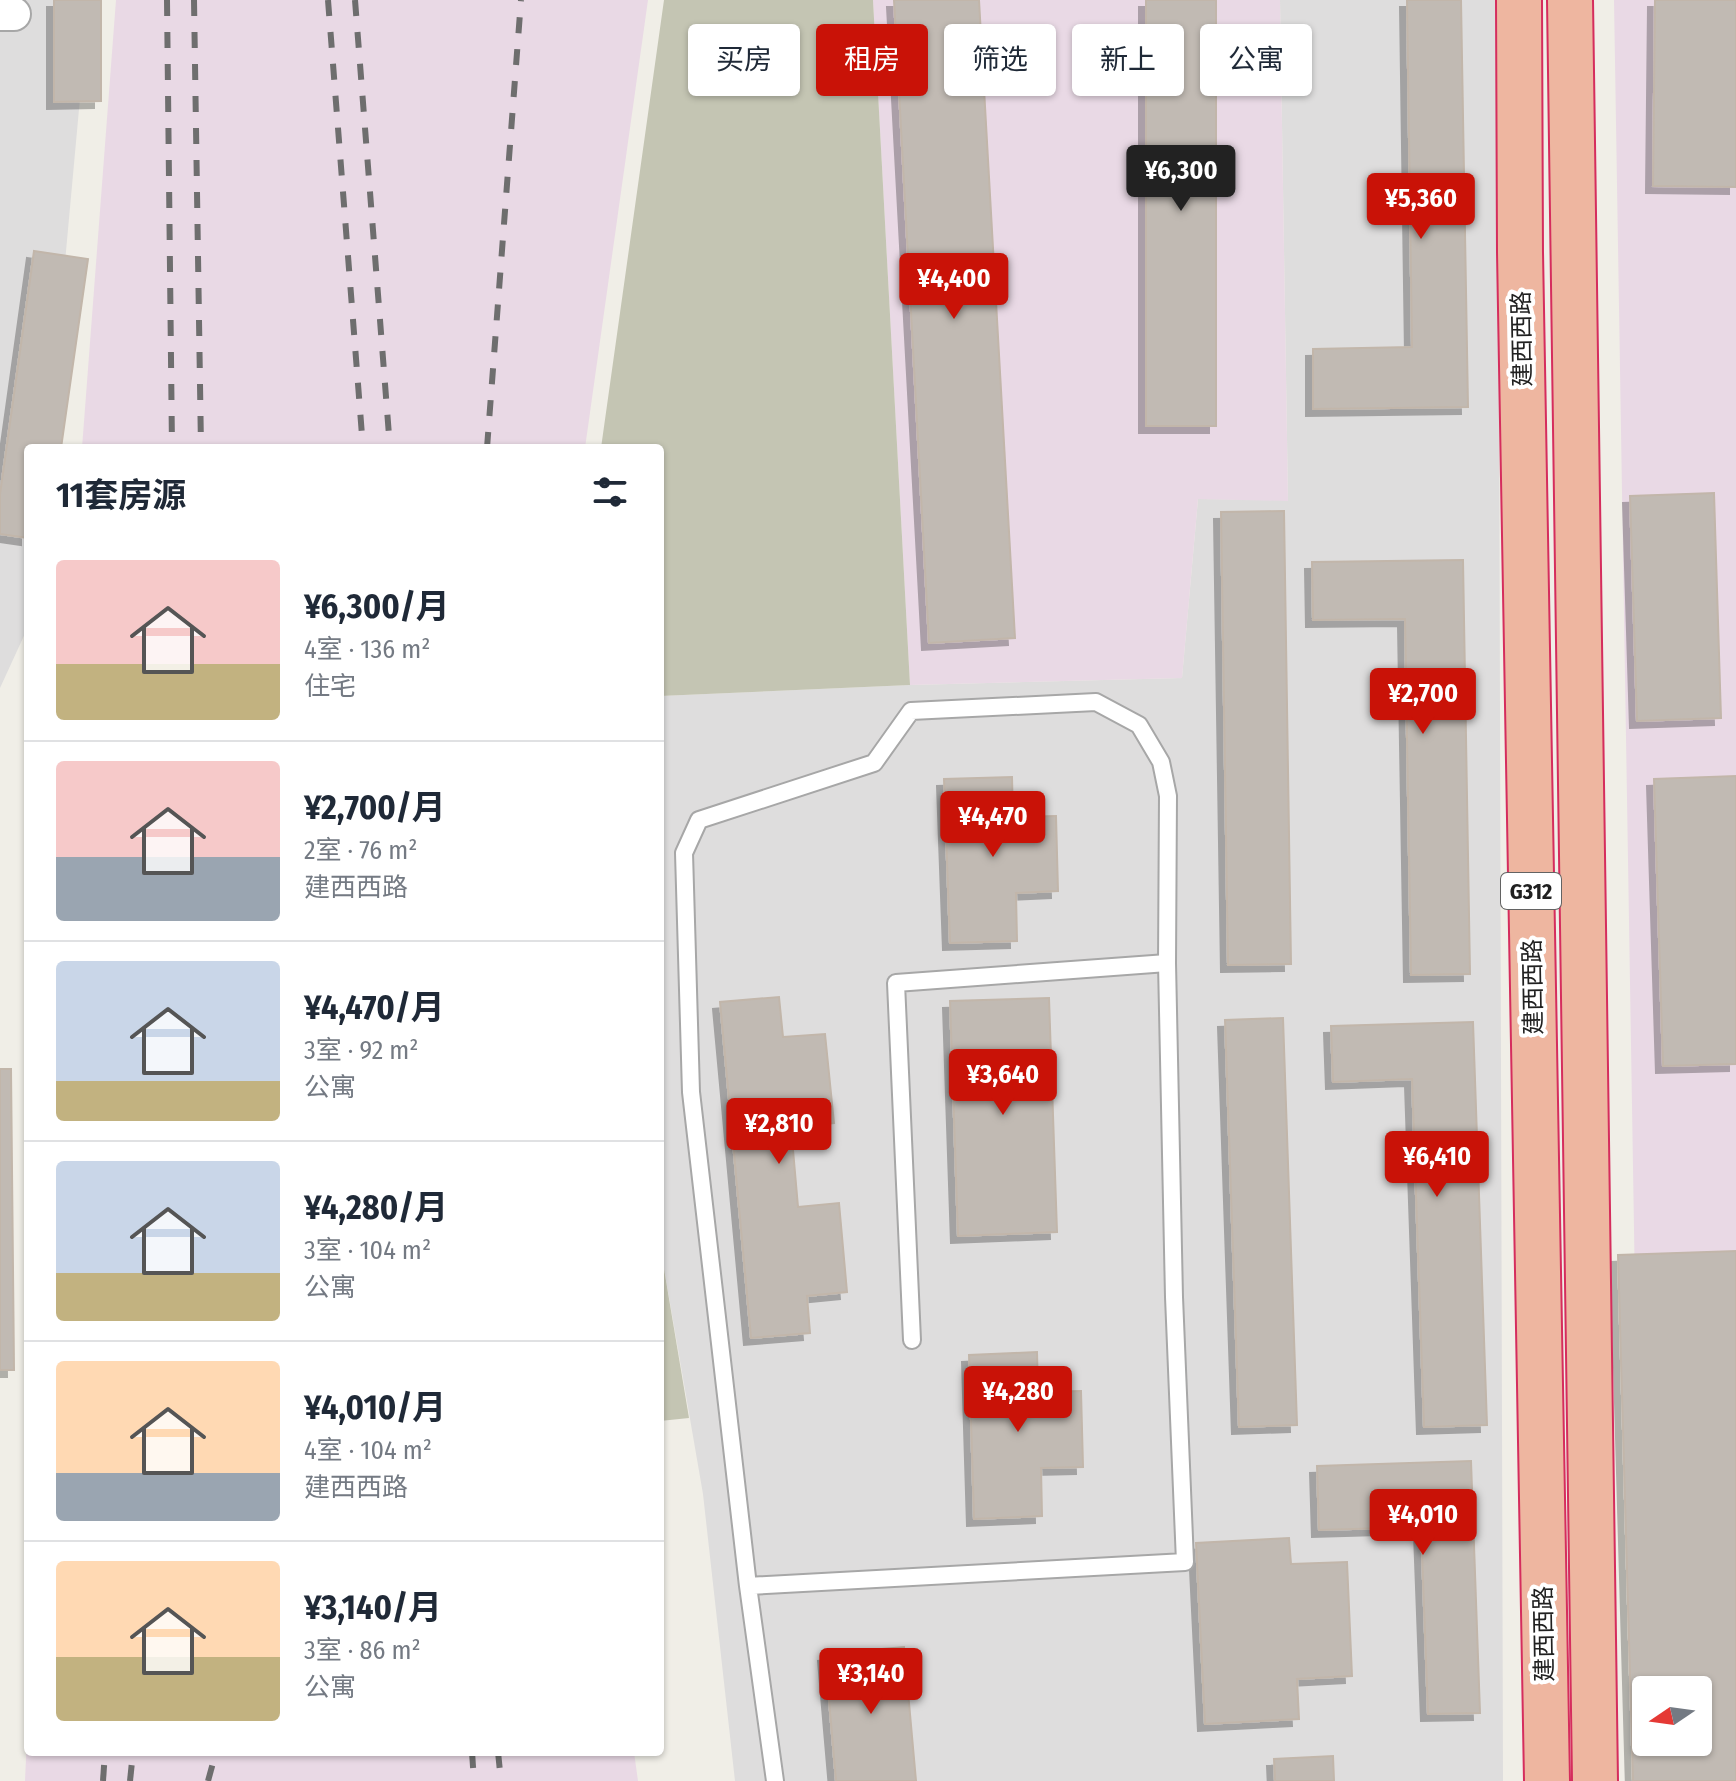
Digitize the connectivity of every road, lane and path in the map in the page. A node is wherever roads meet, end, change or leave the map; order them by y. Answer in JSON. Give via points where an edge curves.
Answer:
{"nodes":[{"id":1,"x":1519,"y":0,"type":"edge"},
{"id":2,"x":1570,"y":0,"type":"edge"},
{"id":3,"x":1167,"y":963,"type":"junction"},
{"id":4,"x":912,"y":1340,"type":"dead end"},
{"id":5,"x":748,"y":1586,"type":"junction"},
{"id":6,"x":775,"y":1781,"type":"edge"},
{"id":7,"x":1547,"y":1781,"type":"edge"},
{"id":8,"x":1595,"y":1781,"type":"edge"}],
"edges":[{"from":1,"to":7,"type":"highway","name":"建西西路","number":"G312"},
{"from":2,"to":8,"type":"highway","name":"建西西路","number":"G312"},
{"from":3,"to":4,"type":"lane","via":[[896,983]]},
{"from":3,"to":5,"type":"lane","via":[[1185,1562]]},
{"from":3,"to":5,"type":"lane","via":[[1168,796],[1161,762],[1139,725],[1096,702],[911,711],[874,763],[699,820],[684,853],[691,1092]]},
{"from":5,"to":6,"type":"lane"}]}
